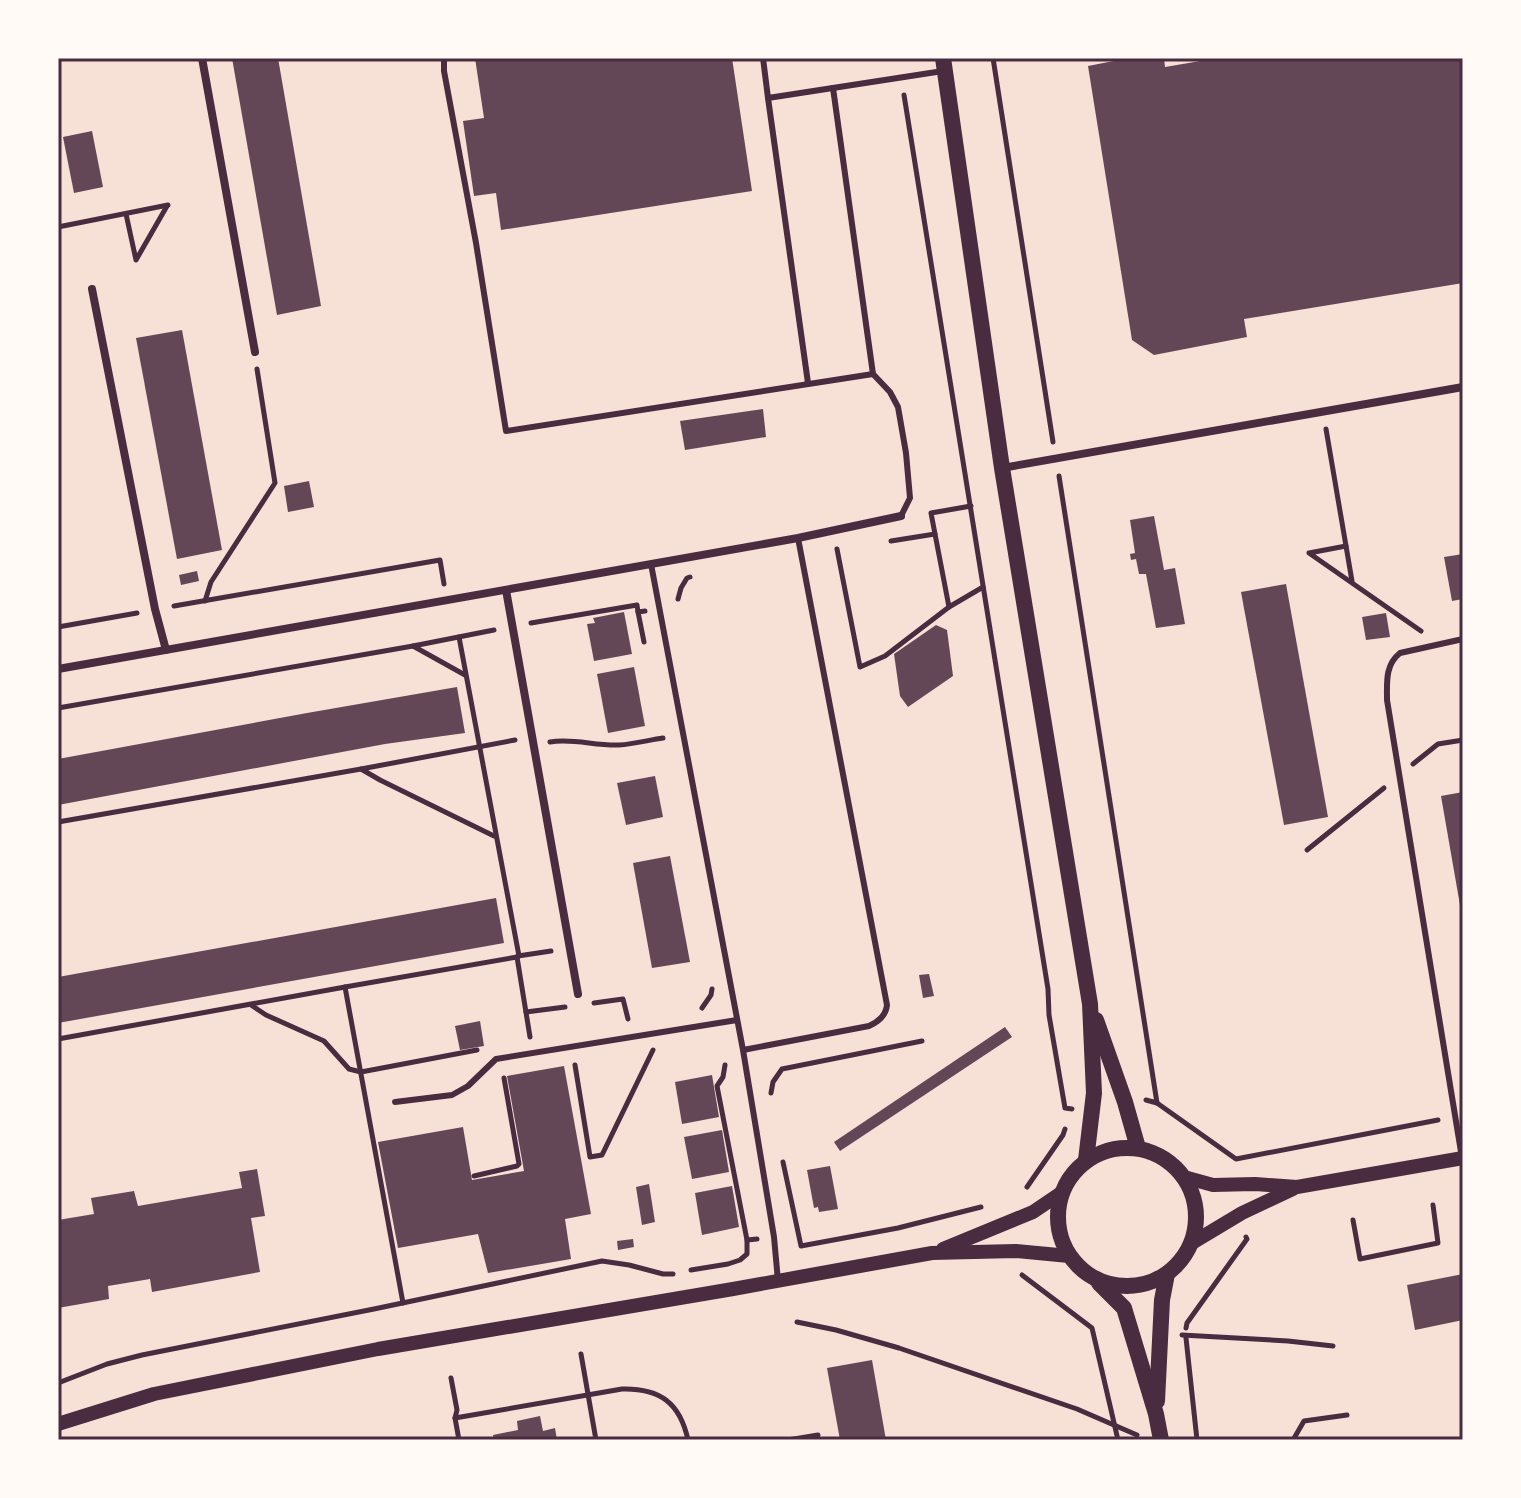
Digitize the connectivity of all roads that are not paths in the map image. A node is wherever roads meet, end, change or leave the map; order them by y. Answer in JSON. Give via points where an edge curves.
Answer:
{"nodes":[{"id":1,"x":202,"y":58,"type":"edge"},
{"id":2,"x":444,"y":58,"type":"edge"},
{"id":3,"x":763,"y":58,"type":"edge"},
{"id":4,"x":945,"y":64,"type":"edge"},
{"id":5,"x":833,"y":88,"type":"junction"},
{"id":6,"x":768,"y":98,"type":"junction"},
{"id":7,"x":92,"y":289,"type":"dead end"},
{"id":8,"x":255,"y":352,"type":"road end"},
{"id":9,"x":873,"y":374,"type":"junction"},
{"id":10,"x":808,"y":383,"type":"junction"},
{"id":11,"x":1463,"y":387,"type":"edge"},
{"id":12,"x":1002,"y":468,"type":"junction"},
{"id":13,"x":901,"y":516,"type":"joint"},
{"id":14,"x":798,"y":538,"type":"junction"},
{"id":15,"x":651,"y":564,"type":"junction"},
{"id":16,"x":506,"y":590,"type":"junction"},
{"id":17,"x":1463,"y":639,"type":"edge"},
{"id":18,"x":166,"y":650,"type":"junction"},
{"id":19,"x":58,"y":669,"type":"edge"},
{"id":20,"x":578,"y":994,"type":"dead end"},
{"id":21,"x":1090,"y":1004,"type":"junction"},
{"id":22,"x":737,"y":1020,"type":"junction"},
{"id":23,"x":743,"y":1050,"type":"junction"},
{"id":24,"x":395,"y":1102,"type":"dead end"},
{"id":25,"x":1138,"y":1148,"type":"junction"},
{"id":26,"x":1462,"y":1158,"type":"edge"},
{"id":27,"x":1086,"y":1160,"type":"junction"},
{"id":28,"x":1184,"y":1177,"type":"junction"},
{"id":29,"x":1297,"y":1187,"type":"junction"},
{"id":30,"x":1061,"y":1193,"type":"junction"},
{"id":31,"x":1192,"y":1243,"type":"junction"},
{"id":32,"x":932,"y":1253,"type":"junction"},
{"id":33,"x":1069,"y":1256,"type":"junction"},
{"id":34,"x":1167,"y":1274,"type":"junction"},
{"id":35,"x":1095,"y":1279,"type":"junction"},
{"id":36,"x":778,"y":1281,"type":"junction"},
{"id":37,"x":1156,"y":1414,"type":"junction"},
{"id":38,"x":58,"y":1424,"type":"edge"},
{"id":39,"x":1161,"y":1440,"type":"edge"}],
"edges":[{"from":1,"to":8,"type":"street"},
{"from":2,"to":10,"type":"lane","via":[[506,431]]},
{"from":3,"to":6,"type":"lane"},
{"from":4,"to":5,"type":"lane","via":[[902,78]]},
{"from":4,"to":12,"type":"main road"},
{"from":5,"to":6,"type":"lane"},
{"from":5,"to":9,"type":"lane"},
{"from":6,"to":10,"type":"lane"},
{"from":7,"to":18,"type":"street"},
{"from":9,"to":10,"type":"lane"},
{"from":9,"to":13,"type":"lane","via":[[898,407],[910,498]]},
{"from":11,"to":12,"type":"street"},
{"from":12,"to":21,"type":"main road"},
{"from":13,"to":14,"type":"street"},
{"from":14,"to":15,"type":"street"},
{"from":14,"to":23,"type":"lane","via":[[887,1005],[869,1026]]},
{"from":15,"to":16,"type":"street"},
{"from":15,"to":22,"type":"lane"},
{"from":16,"to":18,"type":"street"},
{"from":16,"to":20,"type":"street"},
{"from":17,"to":26,"type":"lane","via":[[1400,653],[1388,672],[1387,700]]},
{"from":18,"to":19,"type":"street"},
{"from":21,"to":25,"type":"main road"},
{"from":21,"to":27,"type":"main road","via":[[1094,1093]]},
{"from":22,"to":23,"type":"lane"},
{"from":22,"to":24,"type":"lane","via":[[496,1059],[452,1095]]},
{"from":23,"to":36,"type":"lane"},
{"from":25,"to":27,"type":"main road","via":[[1102,1152]]},
{"from":25,"to":28,"type":"main road","via":[[1171,1163]]},
{"from":26,"to":29,"type":"street"},
{"from":27,"to":30,"type":"main road"},
{"from":28,"to":29,"type":"street","via":[[1213,1185]]},
{"from":28,"to":31,"type":"main road","via":[[1196,1209]]},
{"from":29,"to":31,"type":"street"},
{"from":30,"to":32,"type":"street","via":[[1033,1212]]},
{"from":30,"to":33,"type":"main road","via":[[1057,1225]]},
{"from":31,"to":34,"type":"main road"},
{"from":32,"to":33,"type":"street"},
{"from":32,"to":36,"type":"street"},
{"from":33,"to":35,"type":"main road"},
{"from":34,"to":35,"type":"main road","via":[[1132,1287]]},
{"from":34,"to":37,"type":"main road"},
{"from":35,"to":37,"type":"main road","via":[[1124,1308]]},
{"from":36,"to":38,"type":"street","via":[[363,1352],[154,1394]]},
{"from":37,"to":39,"type":"main road"}]}
